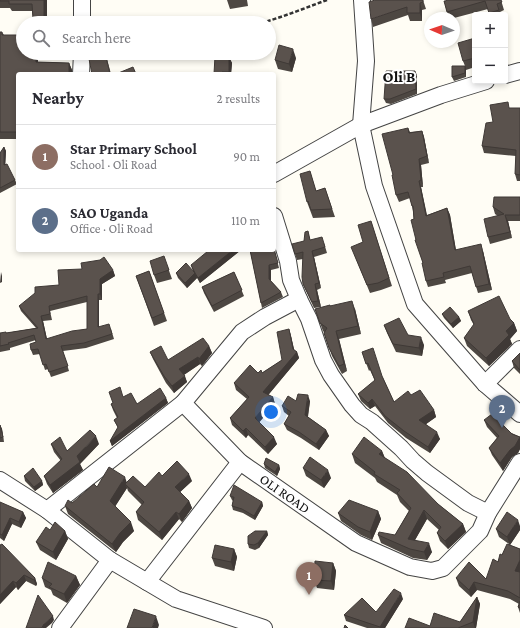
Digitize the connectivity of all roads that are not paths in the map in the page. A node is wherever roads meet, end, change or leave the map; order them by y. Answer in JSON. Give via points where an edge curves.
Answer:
{"nodes":[{"id":1,"x":82,"y":0,"type":"edge"},
{"id":2,"x":362,"y":0,"type":"edge"},
{"id":3,"x":82,"y":16,"type":"edge"},
{"id":4,"x":82,"y":60,"type":"edge"},
{"id":5,"x":520,"y":71,"type":"edge"},
{"id":6,"x":81,"y":72,"type":"edge"},
{"id":7,"x":508,"y":74,"type":"edge"},
{"id":8,"x":476,"y":84,"type":"edge"},
{"id":9,"x":361,"y":125,"type":"junction"},
{"id":10,"x":276,"y":173,"type":"edge"},
{"id":11,"x":276,"y":222,"type":"edge"},
{"id":12,"x":298,"y":300,"type":"junction"},
{"id":13,"x":520,"y":349,"type":"edge"},
{"id":14,"x":485,"y":384,"type":"junction"},
{"id":15,"x":183,"y":403,"type":"junction"},
{"id":16,"x":520,"y":414,"type":"edge"},
{"id":17,"x":240,"y":462,"type":"junction"},
{"id":18,"x":520,"y":462,"type":"edge"},
{"id":19,"x":0,"y":480,"type":"edge"},
{"id":20,"x":46,"y":510,"type":"junction"},
{"id":21,"x":488,"y":513,"type":"junction"},
{"id":22,"x":110,"y":560,"type":"junction"},
{"id":23,"x":147,"y":582,"type":"junction"},
{"id":24,"x":60,"y":628,"type":"edge"},
{"id":25,"x":264,"y":628,"type":"edge"}],
"edges":[{"from":1,"to":3,"type":"street"},
{"from":2,"to":9,"type":"street","via":[[366,61]]},
{"from":4,"to":6,"type":"street"},
{"from":5,"to":7,"type":"street"},
{"from":8,"to":9,"type":"street"},
{"from":9,"to":10,"type":"street"},
{"from":9,"to":14,"type":"street","via":[[374,186],[415,304]]},
{"from":11,"to":12,"type":"street"},
{"from":12,"to":15,"type":"street","via":[[242,332]]},
{"from":12,"to":21,"type":"street","via":[[309,319],[327,369],[352,405],[431,476],[468,503]]},
{"from":13,"to":14,"type":"street"},
{"from":14,"to":16,"type":"street"},
{"from":15,"to":17,"type":"street","name":"OLI ROAD"},
{"from":15,"to":20,"type":"street"},
{"from":17,"to":21,"type":"street","name":"OLI ROAD","via":[[356,543],[421,570],[443,568],[480,531]]},
{"from":17,"to":23,"type":"street"},
{"from":18,"to":21,"type":"street","name":"OLI ROAD"},
{"from":19,"to":20,"type":"street"},
{"from":20,"to":22,"type":"street"},
{"from":22,"to":23,"type":"street"},
{"from":22,"to":24,"type":"street"},
{"from":23,"to":25,"type":"street","via":[[176,599]]}]}
